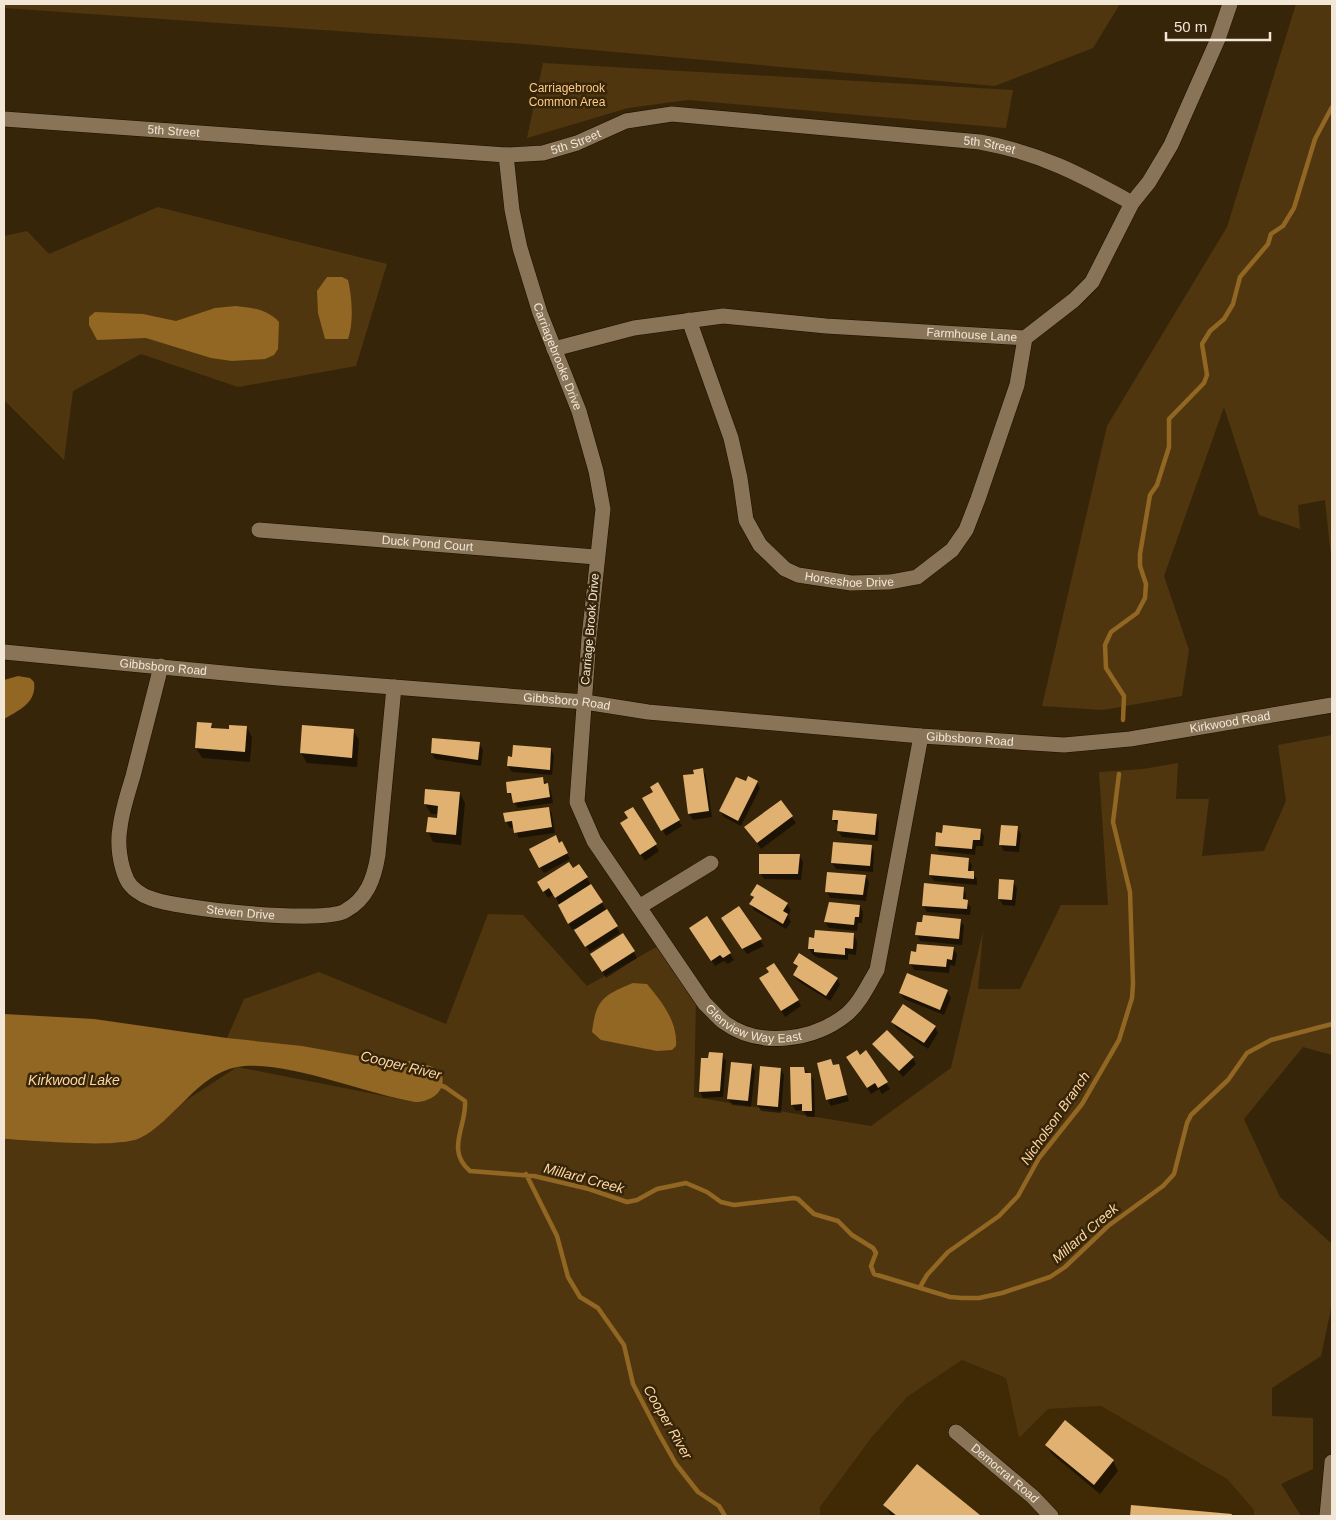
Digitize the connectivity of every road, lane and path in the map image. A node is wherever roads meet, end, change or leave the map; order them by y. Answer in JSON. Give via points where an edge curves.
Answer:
{"nodes":[{"id":1,"x":1230,"y":4,"type":"edge"},
{"id":2,"x":4,"y":118,"type":"edge"},
{"id":3,"x":506,"y":155,"type":"junction"},
{"id":4,"x":1132,"y":203,"type":"junction"},
{"id":5,"x":689,"y":320,"type":"junction"},
{"id":6,"x":1025,"y":338,"type":"junction"},
{"id":7,"x":554,"y":349,"type":"junction"},
{"id":8,"x":259,"y":530,"type":"dead end"},
{"id":9,"x":596,"y":557,"type":"junction"},
{"id":10,"x":4,"y":652,"type":"edge"},
{"id":11,"x":161,"y":666,"type":"junction"},
{"id":12,"x":394,"y":687,"type":"junction"},
{"id":13,"x":584,"y":702,"type":"junction"},
{"id":14,"x":1332,"y":705,"type":"edge"},
{"id":15,"x":921,"y":736,"type":"junction"},
{"id":16,"x":1130,"y":739,"type":"joint"},
{"id":17,"x":711,"y":863,"type":"dead end"},
{"id":18,"x":639,"y":907,"type":"junction"},
{"id":19,"x":956,"y":1432,"type":"dead end"},
{"id":20,"x":1332,"y":1462,"type":"edge"},
{"id":21,"x":1051,"y":1516,"type":"edge"},
{"id":22,"x":1327,"y":1516,"type":"edge"}],
"edges":[{"from":1,"to":4,"type":"street","name":"Farmhouse Lane","via":[[1171,145]]},
{"from":2,"to":3,"type":"street","name":"5th Street"},
{"from":3,"to":4,"type":"street","name":"5th Street","via":[[543,152],[577,143],[626,121],[672,114],[970,141],[1013,148],[1076,172]]},
{"from":3,"to":7,"type":"street","name":"Carriagebrooke Drive","via":[[520,248]]},
{"from":4,"to":6,"type":"street","name":"Farmhouse Lane","via":[[1092,282]]},
{"from":5,"to":6,"type":"street","name":"Farmhouse Lane","via":[[724,316],[826,326]]},
{"from":5,"to":6,"type":"street","name":"Horseshoe Drive","via":[[731,438],[746,520],[760,546],[773,560],[798,575],[851,583],[890,582],[916,577],[952,550],[966,530],[982,490],[1017,386]]},
{"from":5,"to":7,"type":"street","name":"Farmhouse Lane","via":[[624,330]]},
{"from":7,"to":9,"type":"street","name":"Carriagebrooke Drive","via":[[579,411],[596,471],[603,510]]},
{"from":8,"to":9,"type":"street","name":"Duck Pond Court"},
{"from":9,"to":13,"type":"street","name":"Carriage Brook Drive"},
{"from":10,"to":11,"type":"street","name":"Gibbsboro Road"},
{"from":11,"to":12,"type":"street","name":"Gibbsboro Road"},
{"from":11,"to":12,"type":"street","name":"Steven Drive","via":[[120,828],[122,864],[134,890],[150,899],[203,908],[330,916],[344,912],[368,890],[378,855]]},
{"from":12,"to":13,"type":"street","name":"Gibbsboro Road"},
{"from":13,"to":15,"type":"street","name":"Gibbsboro Road","via":[[648,712]]},
{"from":13,"to":18,"type":"street","name":"Glenview Way East","via":[[578,802],[594,841]]},
{"from":14,"to":16,"type":"street","name":"Kirkwood Road"},
{"from":15,"to":16,"type":"street","name":"Gibbsboro Road","via":[[1064,745]]},
{"from":15,"to":18,"type":"street","name":"Glenview Way East","via":[[877,970],[847,1014],[824,1028],[793,1037],[770,1038],[746,1034],[725,1023],[705,1004]]},
{"from":17,"to":18,"type":"street"},
{"from":19,"to":21,"type":"street","name":"Democrat Road"},
{"from":20,"to":22,"type":"street"}]}
